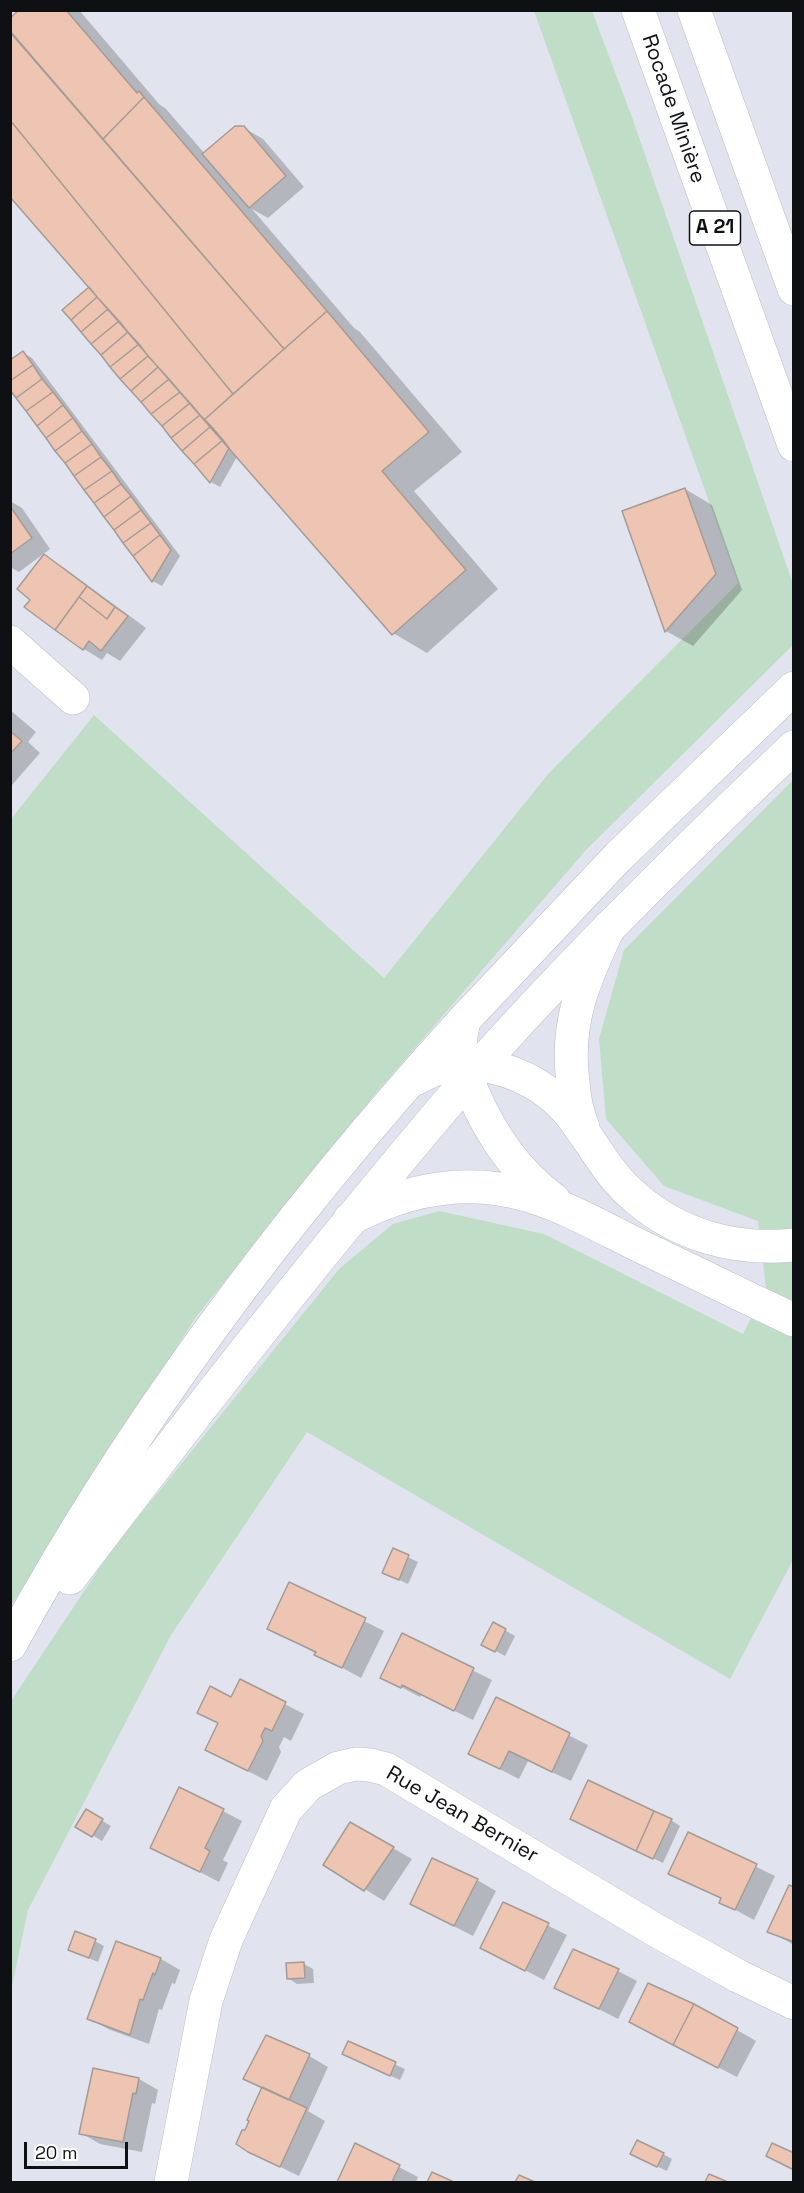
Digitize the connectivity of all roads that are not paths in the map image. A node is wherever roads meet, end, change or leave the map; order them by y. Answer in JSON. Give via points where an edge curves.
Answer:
{"nodes":[{"id":1,"x":638,"y":10,"type":"edge"},
{"id":2,"x":694,"y":10,"type":"edge"},
{"id":3,"x":794,"y":289,"type":"edge"},
{"id":4,"x":794,"y":446,"type":"edge"},
{"id":5,"x":10,"y":642,"type":"edge"},
{"id":6,"x":784,"y":697,"type":"edge"},
{"id":7,"x":73,"y":698,"type":"dead end"},
{"id":8,"x":792,"y":748,"type":"edge"},
{"id":9,"x":609,"y":927,"type":"junction"},
{"id":10,"x":464,"y":1020,"type":"junction"},
{"id":11,"x":470,"y":1069,"type":"junction"},
{"id":12,"x":411,"y":1081,"type":"junction"},
{"id":13,"x":595,"y":1150,"type":"junction"},
{"id":14,"x":573,"y":1214,"type":"junction"},
{"id":15,"x":350,"y":1219,"type":"junction"},
{"id":16,"x":794,"y":1245,"type":"edge"},
{"id":17,"x":794,"y":1320,"type":"edge"},
{"id":18,"x":10,"y":1646,"type":"edge"},
{"id":19,"x":10,"y":1658,"type":"edge"},
{"id":20,"x":794,"y":2003,"type":"edge"},
{"id":21,"x":171,"y":2182,"type":"edge"}],
"edges":[{"from":1,"to":4,"type":"main road","name":"Rocade Minière","number":"A 21"},
{"from":2,"to":3,"type":"main road","number":"A 21"},
{"from":5,"to":7,"type":"main road"},
{"from":6,"to":10,"type":"main road","via":[[618,857]]},
{"from":8,"to":9,"type":"main road"},
{"from":9,"to":11,"type":"main road"},
{"from":9,"to":13,"type":"main road","via":[[584,981],[570,1050],[581,1122]]},
{"from":10,"to":11,"type":"main road","via":[[460,1037]]},
{"from":10,"to":12,"type":"main road"},
{"from":11,"to":12,"type":"main road","via":[[430,1071]]},
{"from":11,"to":13,"type":"main road","via":[[501,1069],[550,1095],[571,1115]]},
{"from":11,"to":14,"type":"main road","via":[[480,1110],[507,1153],[540,1190]]},
{"from":11,"to":15,"type":"main road"},
{"from":12,"to":18,"type":"main road","via":[[287,1229],[190,1360],[97,1500]]},
{"from":13,"to":16,"type":"main road","via":[[636,1198],[676,1225],[722,1243]]},
{"from":14,"to":15,"type":"main road","via":[[530,1196],[459,1187],[395,1198]]},
{"from":14,"to":17,"type":"main road"},
{"from":15,"to":19,"type":"main road","via":[[206,1400]]},
{"from":20,"to":21,"type":"main road","name":"Rue Jean Bernier","via":[[657,1931],[386,1769],[356,1764],[338,1768],[308,1785],[286,1809],[226,1940],[206,2001]]}]}
